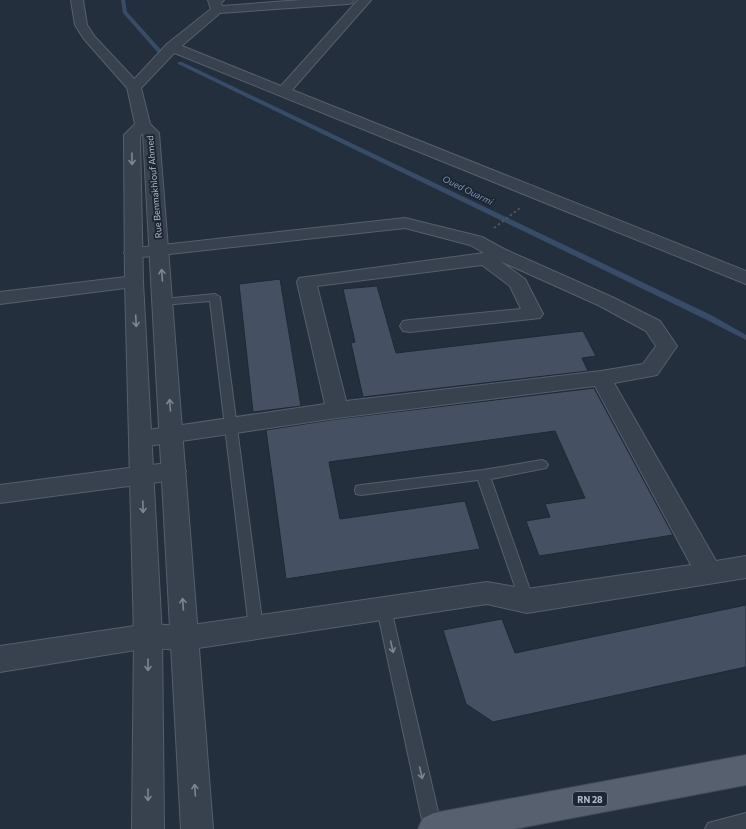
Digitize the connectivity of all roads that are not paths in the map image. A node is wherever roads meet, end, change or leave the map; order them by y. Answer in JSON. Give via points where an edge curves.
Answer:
{"nodes":[{"id":1,"x":77,"y":0,"type":"edge"},
{"id":2,"x":348,"y":0,"type":"edge"},
{"id":3,"x":365,"y":0,"type":"edge"},
{"id":4,"x":216,"y":3,"type":"edge"},
{"id":5,"x":172,"y":47,"type":"junction"},
{"id":6,"x":134,"y":87,"type":"junction"},
{"id":7,"x":283,"y":92,"type":"junction"},
{"id":8,"x":143,"y":125,"type":"junction"},
{"id":9,"x":160,"y":250,"type":"junction"},
{"id":10,"x":133,"y":253,"type":"junction"},
{"id":11,"x":492,"y":256,"type":"junction"},
{"id":12,"x":746,"y":278,"type":"edge"},
{"id":13,"x":134,"y":282,"type":"junction"},
{"id":14,"x":0,"y":298,"type":"edge"},
{"id":15,"x":163,"y":302,"type":"junction"},
{"id":16,"x":410,"y":326,"type":"dead end"},
{"id":17,"x":601,"y":378,"type":"junction"},
{"id":18,"x":337,"y":410,"type":"junction"},
{"id":19,"x":231,"y":425,"type":"junction"},
{"id":20,"x":172,"y":434,"type":"junction"},
{"id":21,"x":141,"y":439,"type":"junction"},
{"id":22,"x":542,"y":465,"type":"dead end"},
{"id":23,"x":174,"y":471,"type":"junction"},
{"id":24,"x":142,"y":474,"type":"junction"},
{"id":25,"x":483,"y":475,"type":"junction"},
{"id":26,"x":361,"y":490,"type":"dead end"},
{"id":27,"x":0,"y":494,"type":"edge"},
{"id":28,"x":746,"y":567,"type":"edge"},
{"id":29,"x":709,"y":573,"type":"junction"},
{"id":30,"x":527,"y":601,"type":"junction"},
{"id":31,"x":384,"y":608,"type":"junction"},
{"id":32,"x":256,"y":628,"type":"junction"},
{"id":33,"x":148,"y":636,"type":"junction"},
{"id":34,"x":185,"y":638,"type":"junction"},
{"id":35,"x":0,"y":659,"type":"edge"},
{"id":36,"x":746,"y":770,"type":"edge"},
{"id":37,"x":746,"y":822,"type":"edge"},
{"id":38,"x":468,"y":825,"type":"edge"},
{"id":39,"x":148,"y":829,"type":"edge"},
{"id":40,"x":197,"y":829,"type":"edge"},
{"id":41,"x":434,"y":829,"type":"edge"},
{"id":42,"x":714,"y":829,"type":"edge"}],
"edges":[{"from":1,"to":6,"type":"street","via":[[81,25],[90,39]]},
{"from":2,"to":4,"type":"street"},
{"from":3,"to":7,"type":"street"},
{"from":4,"to":5,"type":"street"},
{"from":5,"to":6,"type":"street"},
{"from":5,"to":7,"type":"street"},
{"from":6,"to":8,"type":"street","name":"Rue Benmakhlouf Ahmed"},
{"from":7,"to":12,"type":"street"},
{"from":8,"to":9,"type":"street","name":"Rue Benmakhlouf Ahmed","via":[[151,133]]},
{"from":8,"to":10,"type":"street","one_way":true,"via":[[132,135]]},
{"from":9,"to":10,"type":"street"},
{"from":9,"to":11,"type":"street","via":[[405,223],[476,241]]},
{"from":15,"to":9,"type":"street","name":"Rue Benmakhlouf Ahmed","one_way":true},
{"from":10,"to":13,"type":"street"},
{"from":11,"to":16,"type":"street","via":[[518,283],[533,314]]},
{"from":11,"to":17,"type":"street","via":[[605,301],[653,326],[667,346],[650,370]]},
{"from":11,"to":18,"type":"street","via":[[306,282]]},
{"from":13,"to":14,"type":"street"},
{"from":13,"to":21,"type":"street","one_way":true},
{"from":15,"to":19,"type":"lane","via":[[216,297]]},
{"from":20,"to":15,"type":"street","name":"Rue Benmakhlouf Ahmed","one_way":true},
{"from":17,"to":18,"type":"street"},
{"from":17,"to":29,"type":"street"},
{"from":18,"to":19,"type":"street"},
{"from":19,"to":20,"type":"street"},
{"from":19,"to":32,"type":"lane"},
{"from":20,"to":21,"type":"street"},
{"from":20,"to":23,"type":"street","name":"Rue Benmakhlouf Ahmed"},
{"from":21,"to":24,"type":"street"},
{"from":22,"to":25,"type":"lane"},
{"from":23,"to":24,"type":"street"},
{"from":34,"to":23,"type":"street","name":"Rue Benmakhlouf Ahmed","one_way":true},
{"from":24,"to":27,"type":"street"},
{"from":24,"to":33,"type":"street","one_way":true},
{"from":25,"to":26,"type":"lane"},
{"from":25,"to":30,"type":"lane"},
{"from":28,"to":29,"type":"street"},
{"from":29,"to":30,"type":"street"},
{"from":30,"to":31,"type":"street","via":[[487,594]]},
{"from":31,"to":32,"type":"street"},
{"from":31,"to":41,"type":"lane","one_way":true},
{"from":32,"to":34,"type":"street"},
{"from":33,"to":34,"type":"street"},
{"from":33,"to":35,"type":"street"},
{"from":33,"to":39,"type":"street","one_way":true},
{"from":40,"to":34,"type":"street","name":"Rue Benmakhlouf Ahmed","one_way":true},
{"from":36,"to":38,"type":"main road","number":"RN 28"},
{"from":37,"to":42,"type":"lane"},
{"from":38,"to":41,"type":"main road","number":"RN 28"}]}
